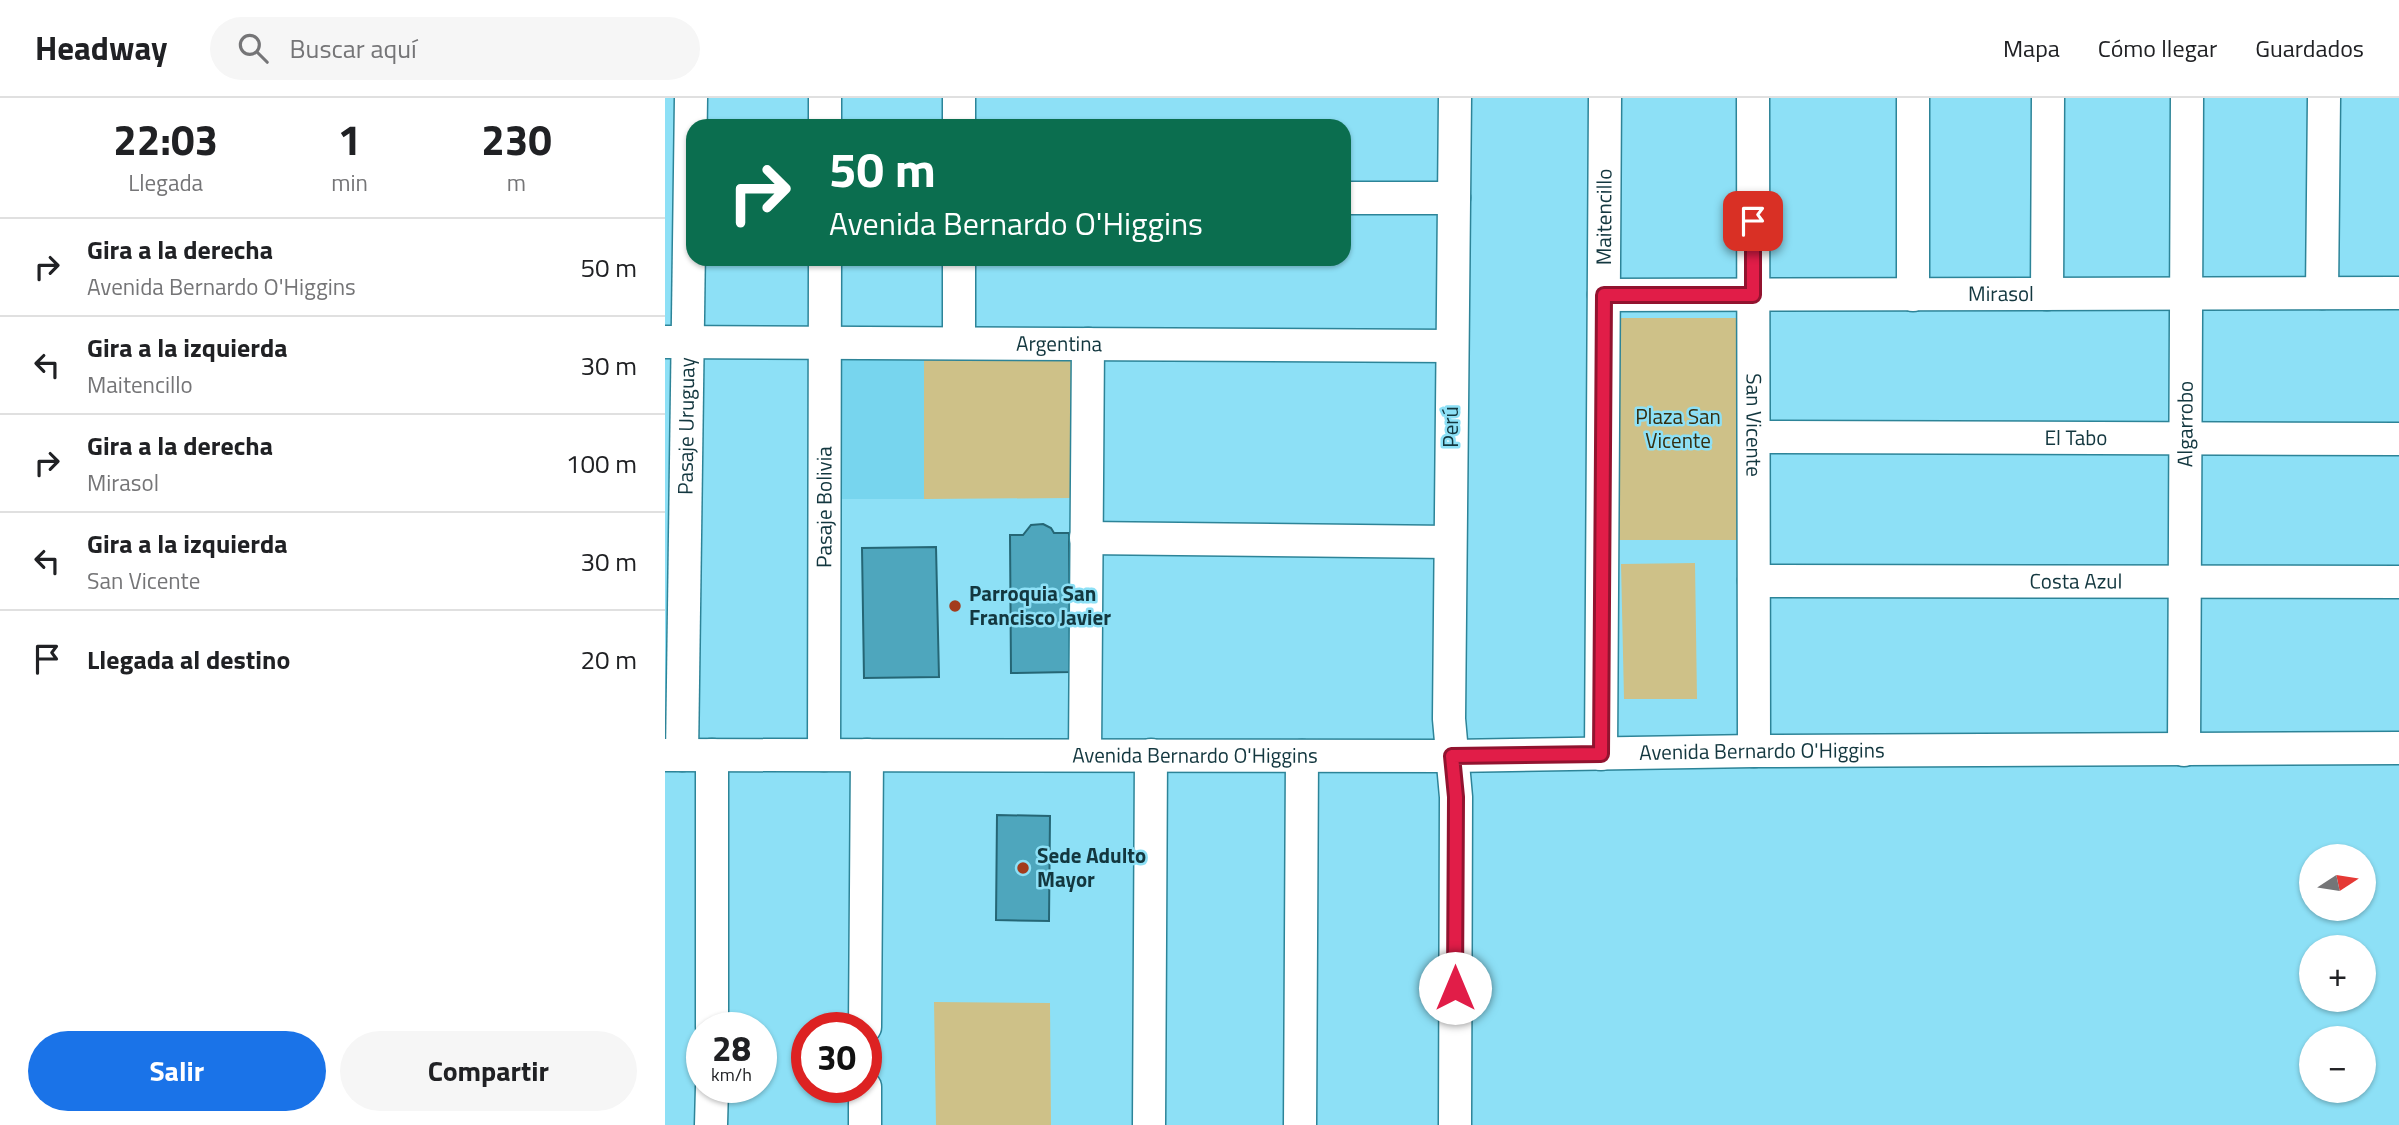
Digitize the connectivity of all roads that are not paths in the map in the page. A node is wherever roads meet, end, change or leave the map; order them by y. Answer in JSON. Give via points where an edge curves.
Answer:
{"nodes":[{"id":1,"x":691,"y":98,"type":"edge"},
{"id":2,"x":825,"y":98,"type":"edge"},
{"id":3,"x":959,"y":98,"type":"edge"},
{"id":4,"x":1455,"y":98,"type":"edge"},
{"id":5,"x":1605,"y":98,"type":"edge"},
{"id":6,"x":1753,"y":98,"type":"edge"},
{"id":7,"x":1913,"y":98,"type":"edge"},
{"id":8,"x":2047,"y":98,"type":"edge"},
{"id":9,"x":2187,"y":98,"type":"edge"},
{"id":10,"x":2324,"y":98,"type":"edge"},
{"id":11,"x":690,"y":119,"type":"edge"},
{"id":12,"x":825,"y":119,"type":"edge"},
{"id":13,"x":959,"y":119,"type":"edge"},
{"id":14,"x":686,"y":179,"type":"edge"},
{"id":15,"x":1351,"y":198,"type":"edge"},
{"id":16,"x":1454,"y":198,"type":"junction"},
{"id":17,"x":825,"y":266,"type":"edge"},
{"id":18,"x":959,"y":266,"type":"edge"},
{"id":19,"x":2186,"y":293,"type":"junction"},
{"id":20,"x":2322,"y":293,"type":"junction"},
{"id":21,"x":2399,"y":293,"type":"edge"},
{"id":22,"x":2047,"y":294,"type":"junction"},
{"id":23,"x":1604,"y":295,"type":"junction"},
{"id":24,"x":1753,"y":295,"type":"junction"},
{"id":25,"x":1913,"y":295,"type":"junction"},
{"id":26,"x":676,"y":342,"type":"edge"},
{"id":27,"x":825,"y":343,"type":"junction"},
{"id":28,"x":959,"y":344,"type":"junction"},
{"id":29,"x":1088,"y":344,"type":"junction"},
{"id":30,"x":1452,"y":346,"type":"junction"},
{"id":31,"x":1754,"y":437,"type":"junction"},
{"id":32,"x":2185,"y":438,"type":"junction"},
{"id":33,"x":2399,"y":439,"type":"edge"},
{"id":34,"x":1086,"y":538,"type":"junction"},
{"id":35,"x":1450,"y":541,"type":"junction"},
{"id":36,"x":1754,"y":581,"type":"junction"},
{"id":37,"x":2185,"y":582,"type":"junction"},
{"id":38,"x":2399,"y":582,"type":"edge"},
{"id":39,"x":2399,"y":748,"type":"edge"},
{"id":40,"x":2184,"y":750,"type":"junction"},
{"id":41,"x":1754,"y":751,"type":"junction"},
{"id":42,"x":1601,"y":754,"type":"junction"},
{"id":43,"x":686,"y":755,"type":"edge"},
{"id":44,"x":824,"y":755,"type":"junction"},
{"id":45,"x":867,"y":755,"type":"junction"},
{"id":46,"x":1085,"y":755,"type":"junction"},
{"id":47,"x":1151,"y":755,"type":"junction"},
{"id":48,"x":1302,"y":756,"type":"junction"},
{"id":49,"x":1452,"y":756,"type":"junction"},
{"id":50,"x":711,"y":1012,"type":"edge"},
{"id":51,"x":865,"y":1012,"type":"edge"},
{"id":52,"x":712,"y":1103,"type":"edge"},
{"id":53,"x":865,"y":1103,"type":"edge"},
{"id":54,"x":712,"y":1125,"type":"edge"},
{"id":55,"x":865,"y":1125,"type":"edge"},
{"id":56,"x":1149,"y":1125,"type":"edge"},
{"id":57,"x":1300,"y":1125,"type":"edge"},
{"id":58,"x":1455,"y":1125,"type":"edge"}],
"edges":[{"from":1,"to":11,"type":"street","name":"Pasaje Uruguay"},
{"from":2,"to":12,"type":"street"},
{"from":3,"to":13,"type":"street"},
{"from":4,"to":16,"type":"street","name":"Perú"},
{"from":5,"to":23,"type":"street","name":"Maitencillo"},
{"from":6,"to":24,"type":"street","name":"San Vicente"},
{"from":7,"to":25,"type":"street"},
{"from":8,"to":22,"type":"street"},
{"from":9,"to":19,"type":"street","name":"Algarrobo"},
{"from":10,"to":20,"type":"street"},
{"from":14,"to":26,"type":"street","name":"Pasaje Uruguay"},
{"from":15,"to":16,"type":"street"},
{"from":16,"to":30,"type":"street","name":"Perú"},
{"from":17,"to":27,"type":"street","name":"Pasaje Bolivia"},
{"from":18,"to":28,"type":"street"},
{"from":19,"to":20,"type":"street","name":"Mirasol"},
{"from":19,"to":22,"type":"street","name":"Mirasol"},
{"from":19,"to":32,"type":"street","name":"Algarrobo"},
{"from":20,"to":21,"type":"street","name":"Mirasol"},
{"from":22,"to":25,"type":"street","name":"Mirasol"},
{"from":23,"to":24,"type":"street","name":"Mirasol"},
{"from":23,"to":42,"type":"street","name":"Maitencillo"},
{"from":24,"to":25,"type":"street","name":"Mirasol"},
{"from":24,"to":31,"type":"street","name":"San Vicente"},
{"from":26,"to":27,"type":"street","name":"Argentina"},
{"from":26,"to":43,"type":"street","name":"Pasaje Uruguay"},
{"from":27,"to":28,"type":"street","name":"Argentina"},
{"from":27,"to":44,"type":"street","name":"Pasaje Bolivia"},
{"from":28,"to":29,"type":"street","name":"Argentina"},
{"from":29,"to":30,"type":"street","name":"Argentina"},
{"from":29,"to":34,"type":"street"},
{"from":30,"to":35,"type":"street","name":"Perú"},
{"from":31,"to":32,"type":"street","name":"El Tabo"},
{"from":31,"to":36,"type":"street","name":"San Vicente"},
{"from":32,"to":33,"type":"street","name":"El Tabo"},
{"from":32,"to":37,"type":"street","name":"Algarrobo"},
{"from":34,"to":35,"type":"street"},
{"from":34,"to":46,"type":"street"},
{"from":35,"to":49,"type":"street","name":"Perú"},
{"from":36,"to":37,"type":"street","name":"Costa Azul"},
{"from":36,"to":41,"type":"street","name":"San Vicente"},
{"from":37,"to":38,"type":"street","name":"Costa Azul"},
{"from":37,"to":40,"type":"street","name":"Algarrobo"},
{"from":39,"to":40,"type":"street","name":"Avenida Bernardo O'Higgins"},
{"from":40,"to":41,"type":"street","name":"Avenida Bernardo O'Higgins"},
{"from":41,"to":42,"type":"street","name":"Avenida Bernardo O'Higgins"},
{"from":42,"to":49,"type":"street","name":"Avenida Bernardo O'Higgins"},
{"from":43,"to":44,"type":"street","name":"Avenida Bernardo O'Higgins"},
{"from":43,"to":50,"type":"street","name":"Pasaje Uruguay"},
{"from":44,"to":45,"type":"street","name":"Avenida Bernardo O'Higgins"},
{"from":45,"to":46,"type":"street","name":"Avenida Bernardo O'Higgins"},
{"from":45,"to":51,"type":"street"},
{"from":46,"to":47,"type":"street","name":"Avenida Bernardo O'Higgins"},
{"from":47,"to":48,"type":"street","name":"Avenida Bernardo O'Higgins"},
{"from":47,"to":56,"type":"street"},
{"from":48,"to":49,"type":"street","name":"Avenida Bernardo O'Higgins"},
{"from":48,"to":57,"type":"street"},
{"from":49,"to":58,"type":"street","name":"Perú","via":[[1456,797]]},
{"from":52,"to":54,"type":"street"},
{"from":53,"to":55,"type":"street"}]}
